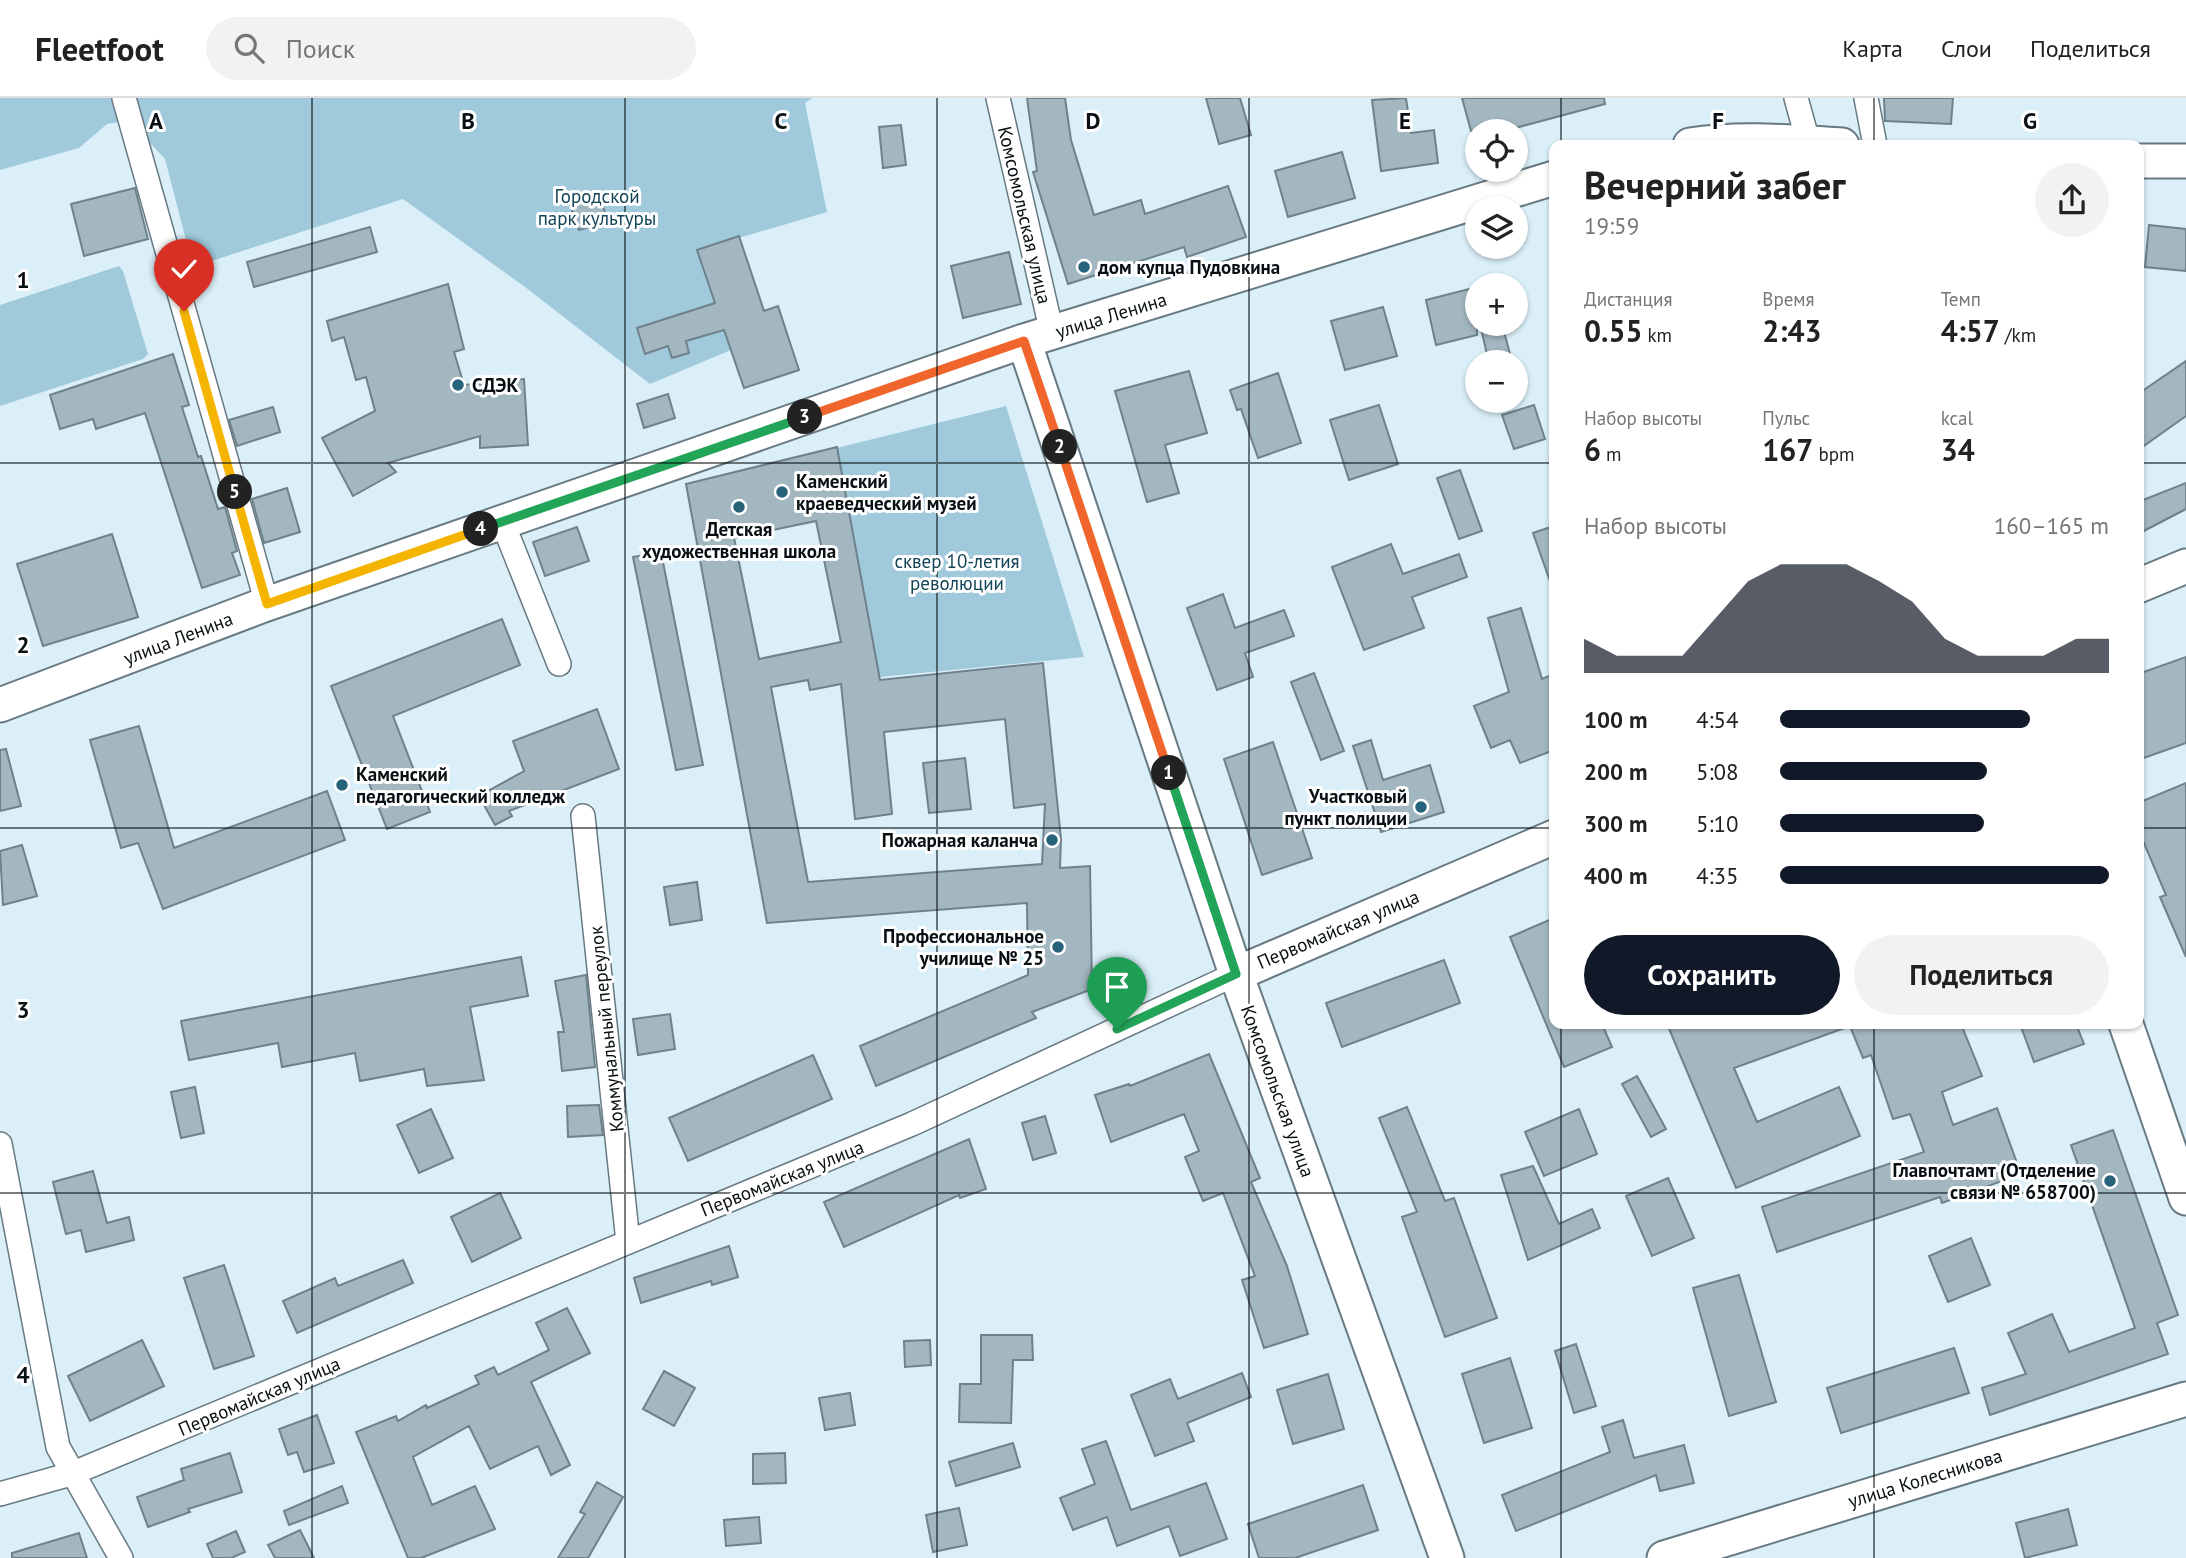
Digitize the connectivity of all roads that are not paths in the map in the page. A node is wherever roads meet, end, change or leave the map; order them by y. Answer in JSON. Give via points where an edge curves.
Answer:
{"nodes":[{"id":1,"x":124,"y":98,"type":"edge"},
{"id":2,"x":998,"y":98,"type":"edge"},
{"id":3,"x":1796,"y":98,"type":"edge"},
{"id":4,"x":1866,"y":98,"type":"edge"},
{"id":5,"x":1808,"y":140,"type":"edge"},
{"id":6,"x":1874,"y":140,"type":"edge"},
{"id":7,"x":2144,"y":161,"type":"edge"},
{"id":8,"x":2186,"y":161,"type":"edge"},
{"id":9,"x":1549,"y":180,"type":"edge"},
{"id":10,"x":1038,"y":337,"type":"junction"},
{"id":11,"x":502,"y":522,"type":"junction"},
{"id":12,"x":2186,"y":566,"type":"edge"},
{"id":13,"x":2144,"y":584,"type":"edge"},
{"id":14,"x":267,"y":604,"type":"junction"},
{"id":15,"x":559,"y":664,"type":"dead end"},
{"id":16,"x":0,"y":705,"type":"edge"},
{"id":17,"x":583,"y":816,"type":"dead end"},
{"id":18,"x":1549,"y":839,"type":"edge"},
{"id":19,"x":1236,"y":974,"type":"junction"},
{"id":20,"x":2128,"y":1029,"type":"edge"},
{"id":21,"x":0,"y":1144,"type":"edge"},
{"id":22,"x":2186,"y":1198,"type":"edge"},
{"id":23,"x":628,"y":1242,"type":"junction"},
{"id":24,"x":2186,"y":1399,"type":"edge"},
{"id":25,"x":71,"y":1474,"type":"junction"},
{"id":26,"x":0,"y":1494,"type":"edge"},
{"id":27,"x":121,"y":1558,"type":"edge"},
{"id":28,"x":1447,"y":1558,"type":"edge"},
{"id":29,"x":1664,"y":1558,"type":"edge"}],
"edges":[{"from":1,"to":14,"type":"street"},
{"from":2,"to":10,"type":"street","name":"Комсомольская улица"},
{"from":3,"to":5,"type":"street"},
{"from":4,"to":6,"type":"street"},
{"from":7,"to":8,"type":"street"},
{"from":9,"to":10,"type":"street","name":"улица Ленина"},
{"from":10,"to":11,"type":"street","name":"улица Ленина"},
{"from":10,"to":19,"type":"street","name":"Комсомольская улица"},
{"from":11,"to":14,"type":"street","name":"улица Ленина"},
{"from":11,"to":15,"type":"street"},
{"from":12,"to":13,"type":"street"},
{"from":14,"to":16,"type":"street","name":"улица Ленина"},
{"from":17,"to":23,"type":"street","name":"Коммунальный переулок"},
{"from":18,"to":19,"type":"street","name":"Первомайская улица"},
{"from":19,"to":23,"type":"street","name":"Первомайская улица","via":[[912,1124]]},
{"from":19,"to":28,"type":"street","name":"Комсомольская улица"},
{"from":20,"to":22,"type":"street"},
{"from":21,"to":25,"type":"street","via":[[58,1447]]},
{"from":23,"to":25,"type":"street","name":"Первомайская улица"},
{"from":24,"to":29,"type":"street","name":"улица Колесникова"},
{"from":25,"to":26,"type":"street","name":"Первомайская улица"},
{"from":25,"to":27,"type":"street"}]}
